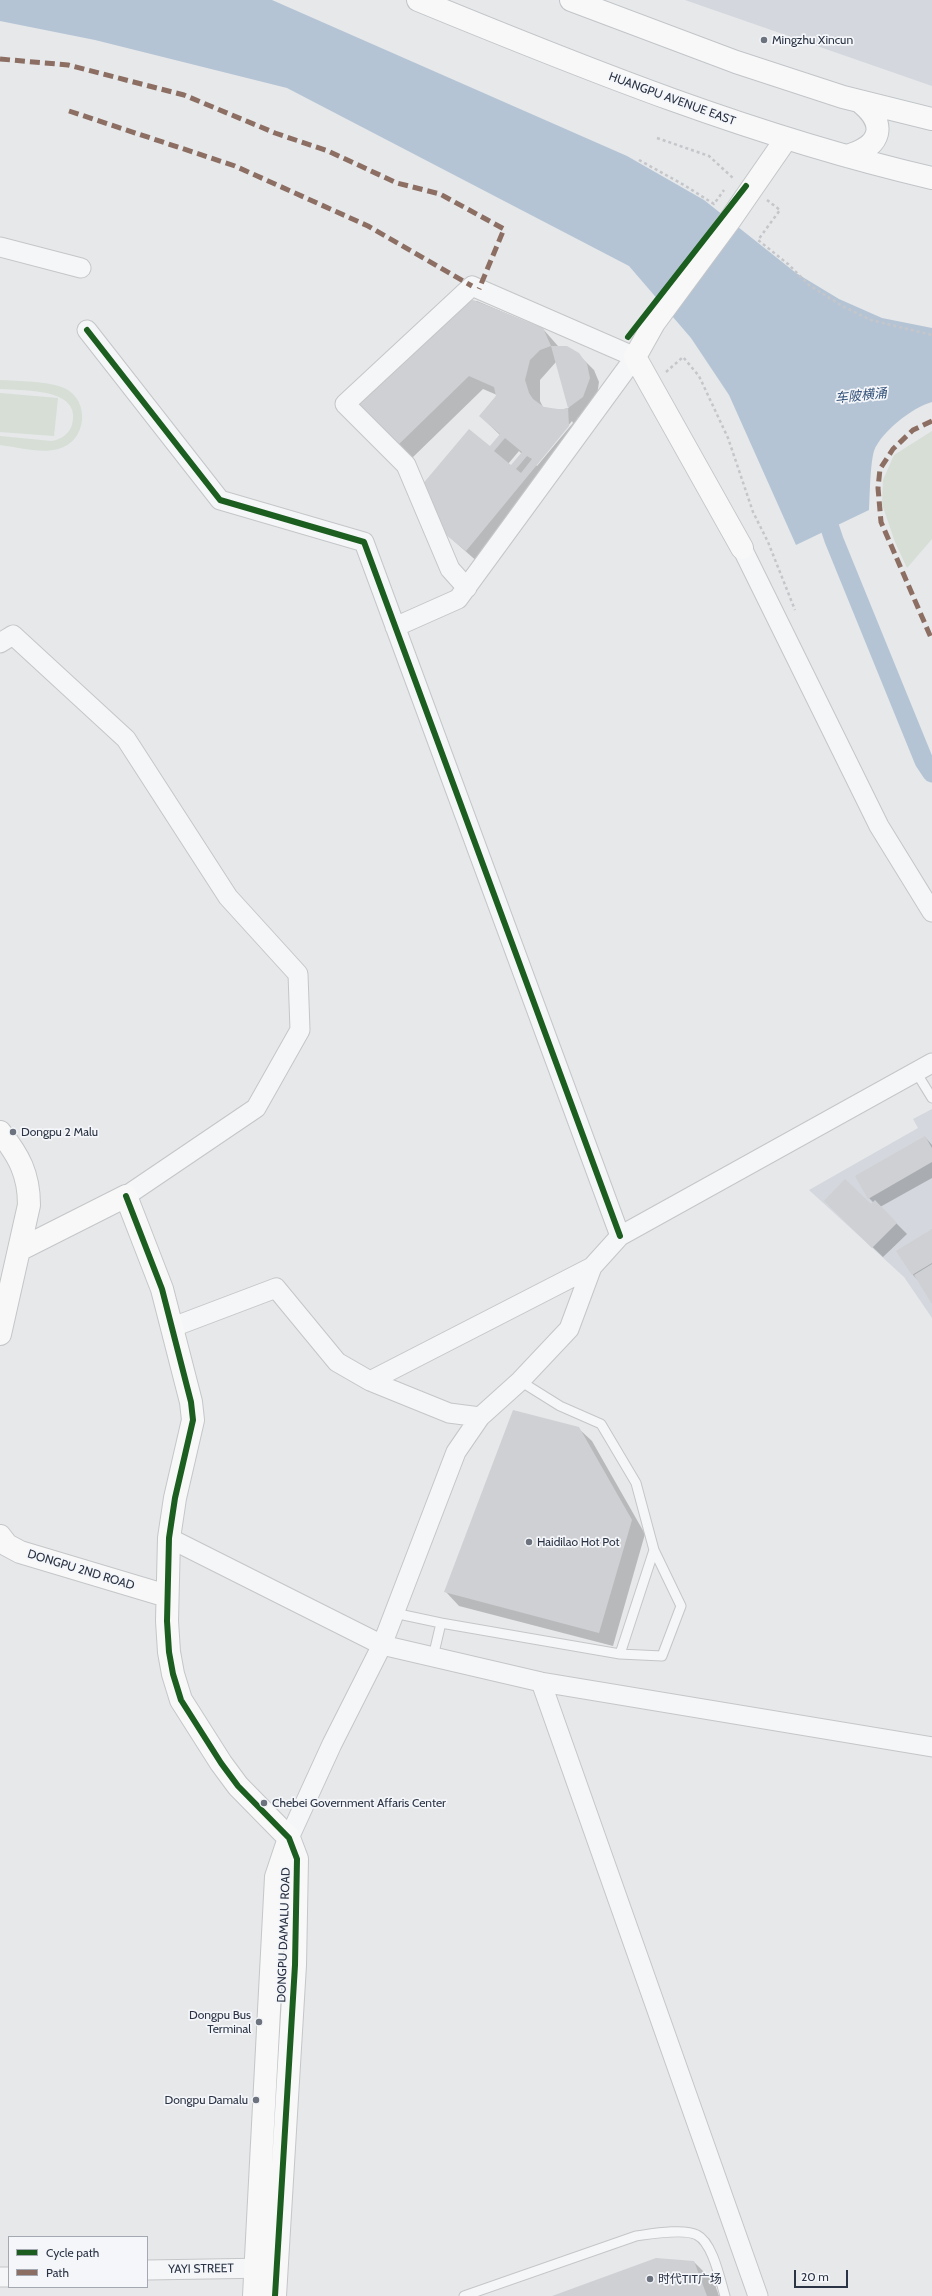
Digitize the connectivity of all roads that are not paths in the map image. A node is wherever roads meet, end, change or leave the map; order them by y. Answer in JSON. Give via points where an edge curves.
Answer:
{"nodes":[{"id":1,"x":418,"y":0,"type":"edge"},
{"id":2,"x":571,"y":0,"type":"edge"},
{"id":3,"x":859,"y":100,"type":"junction"},
{"id":4,"x":932,"y":119,"type":"edge"},
{"id":5,"x":786,"y":139,"type":"junction"},
{"id":6,"x":847,"y":156,"type":"junction"},
{"id":7,"x":932,"y":178,"type":"edge"},
{"id":8,"x":0,"y":247,"type":"edge"},
{"id":9,"x":81,"y":268,"type":"dead end"},
{"id":10,"x":87,"y":330,"type":"dead end"},
{"id":11,"x":635,"y":357,"type":"junction"},
{"id":12,"x":742,"y":548,"type":"joint"},
{"id":13,"x":467,"y":588,"type":"junction"},
{"id":14,"x":395,"y":627,"type":"junction"},
{"id":15,"x":0,"y":642,"type":"edge"},
{"id":16,"x":932,"y":912,"type":"edge"},
{"id":17,"x":924,"y":1067,"type":"edge"},
{"id":18,"x":932,"y":1098,"type":"edge"},
{"id":19,"x":0,"y":1132,"type":"edge"},
{"id":20,"x":126,"y":1196,"type":"junction"},
{"id":21,"x":620,"y":1236,"type":"junction"},
{"id":22,"x":19,"y":1250,"type":"junction"},
{"id":23,"x":592,"y":1267,"type":"junction"},
{"id":24,"x":173,"y":1327,"type":"junction"},
{"id":25,"x":0,"y":1334,"type":"edge"},
{"id":26,"x":370,"y":1381,"type":"junction"},
{"id":27,"x":520,"y":1381,"type":"junction"},
{"id":28,"x":480,"y":1417,"type":"junction"},
{"id":29,"x":0,"y":1536,"type":"edge"},
{"id":30,"x":169,"y":1538,"type":"junction"},
{"id":31,"x":654,"y":1550,"type":"junction"},
{"id":32,"x":167,"y":1596,"type":"junction"},
{"id":33,"x":394,"y":1613,"type":"junction"},
{"id":34,"x":441,"y":1624,"type":"junction"},
{"id":35,"x":382,"y":1645,"type":"junction"},
{"id":36,"x":620,"y":1654,"type":"junction"},
{"id":37,"x":433,"y":1657,"type":"junction"},
{"id":38,"x":541,"y":1682,"type":"junction"},
{"id":39,"x":932,"y":1747,"type":"edge"},
{"id":40,"x":288,"y":1838,"type":"junction"},
{"id":41,"x":266,"y":2268,"type":"junction"},
{"id":42,"x":148,"y":2270,"type":"edge"},
{"id":43,"x":254,"y":2296,"type":"edge"},
{"id":44,"x":275,"y":2296,"type":"edge"},
{"id":45,"x":464,"y":2296,"type":"edge"},
{"id":46,"x":725,"y":2296,"type":"edge"},
{"id":47,"x":758,"y":2296,"type":"edge"}],
"edges":[{"from":1,"to":5,"type":"street","name":"HUANGPU AVENUE EAST","via":[[655,95]]},
{"from":2,"to":3,"type":"street","via":[[736,62]]},
{"from":3,"to":4,"type":"street"},
{"from":3,"to":6,"type":"street","via":[[873,116],[878,136],[866,149]]},
{"from":5,"to":6,"type":"street","name":"HUANGPU AVENUE EAST"},
{"from":5,"to":11,"type":"street","via":[[654,323]]},
{"from":6,"to":7,"type":"street","name":"HUANGPU AVENUE EAST"},
{"from":8,"to":9,"type":"street"},
{"from":10,"to":14,"type":"street","via":[[220,500],[364,542]]},
{"from":11,"to":12,"type":"street"},
{"from":11,"to":13,"type":"street"},
{"from":11,"to":13,"type":"street","via":[[472,286],[345,404],[406,465],[450,569]]},
{"from":12,"to":16,"type":"street","via":[[879,826]]},
{"from":13,"to":14,"type":"street","via":[[458,599]]},
{"from":14,"to":21,"type":"street"},
{"from":15,"to":20,"type":"street","via":[[12,635],[126,739],[228,897],[298,974],[300,1030],[256,1108]]},
{"from":17,"to":18,"type":"lane"},
{"from":17,"to":21,"type":"street"},
{"from":19,"to":22,"type":"street","via":[[15,1153],[29,1184],[29,1205]]},
{"from":20,"to":22,"type":"street"},
{"from":20,"to":24,"type":"street","via":[[162,1289]]},
{"from":21,"to":23,"type":"street"},
{"from":22,"to":25,"type":"street"},
{"from":23,"to":26,"type":"street"},
{"from":23,"to":27,"type":"street","via":[[568,1329]]},
{"from":24,"to":26,"type":"street","via":[[276,1288],[337,1362]]},
{"from":24,"to":30,"type":"street","via":[[190,1395],[193,1420],[175,1498]]},
{"from":26,"to":28,"type":"street","via":[[449,1413]]},
{"from":27,"to":28,"type":"street"},
{"from":27,"to":31,"type":"lane","via":[[560,1406],[601,1424],[636,1483]]},
{"from":28,"to":33,"type":"street","via":[[456,1452]]},
{"from":29,"to":32,"type":"street","name":"DONGPU 2ND ROAD","via":[[7,1545],[20,1552]]},
{"from":30,"to":32,"type":"street"},
{"from":30,"to":35,"type":"street"},
{"from":31,"to":36,"type":"lane"},
{"from":31,"to":36,"type":"lane","via":[[681,1606],[662,1656]]},
{"from":32,"to":40,"type":"street","via":[[169,1652],[181,1700],[238,1786]]},
{"from":33,"to":34,"type":"lane"},
{"from":33,"to":35,"type":"street"},
{"from":34,"to":36,"type":"lane"},
{"from":34,"to":37,"type":"lane"},
{"from":35,"to":37,"type":"street"},
{"from":35,"to":40,"type":"street"},
{"from":37,"to":38,"type":"street"},
{"from":38,"to":39,"type":"street"},
{"from":38,"to":47,"type":"street"},
{"from":40,"to":41,"type":"street","name":"DONGPU DAMALU ROAD","via":[[276,1877]]},
{"from":41,"to":42,"type":"street","name":"YAYI STREET"},
{"from":41,"to":43,"type":"street","name":"DONGPU DAMALU ROAD"},
{"from":41,"to":44,"type":"street","name":"DONGPU DAMALU ROAD"},
{"from":45,"to":46,"type":"lane","via":[[636,2236],[660,2233],[697,2235],[706,2242]]}]}
